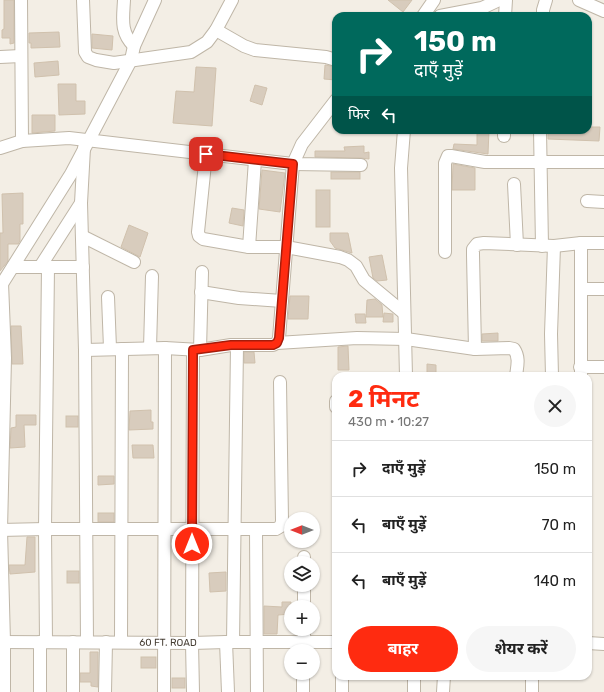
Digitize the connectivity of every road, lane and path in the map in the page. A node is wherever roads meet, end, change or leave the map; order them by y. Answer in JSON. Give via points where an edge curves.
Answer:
{"nodes":[{"id":1,"x":21,"y":0,"type":"edge"},
{"id":2,"x":83,"y":0,"type":"edge"},
{"id":3,"x":124,"y":0,"type":"edge"},
{"id":4,"x":155,"y":0,"type":"edge"},
{"id":5,"x":232,"y":0,"type":"edge"},
{"id":6,"x":434,"y":0,"type":"edge"},
{"id":7,"x":499,"y":0,"type":"edge"},
{"id":8,"x":506,"y":0,"type":"edge"},
{"id":9,"x":546,"y":0,"type":"edge"},
{"id":10,"x":579,"y":0,"type":"edge"},
{"id":11,"x":604,"y":11,"type":"edge"},
{"id":12,"x":426,"y":12,"type":"edge"},
{"id":13,"x":478,"y":12,"type":"edge"},
{"id":14,"x":505,"y":12,"type":"edge"},
{"id":15,"x":543,"y":12,"type":"edge"},
{"id":16,"x":216,"y":30,"type":"junction"},
{"id":17,"x":134,"y":46,"type":"junction"},
{"id":18,"x":21,"y":56,"type":"junction"},
{"id":19,"x":0,"y":57,"type":"edge"},
{"id":20,"x":131,"y":60,"type":"junction"},
{"id":21,"x":332,"y":60,"type":"edge"},
{"id":22,"x":332,"y":105,"type":"edge"},
{"id":23,"x":404,"y":134,"type":"edge"},
{"id":24,"x":540,"y":134,"type":"edge"},
{"id":25,"x":22,"y":141,"type":"junction"},
{"id":26,"x":86,"y":144,"type":"junction"},
{"id":27,"x":0,"y":148,"type":"edge"},
{"id":28,"x":206,"y":154,"type":"junction"},
{"id":29,"x":255,"y":160,"type":"junction"},
{"id":30,"x":540,"y":162,"type":"junction"},
{"id":31,"x":604,"y":162,"type":"edge"},
{"id":32,"x":293,"y":164,"type":"junction"},
{"id":33,"x":361,"y":165,"type":"dead end"},
{"id":34,"x":514,"y":184,"type":"dead end"},
{"id":35,"x":587,"y":202,"type":"dead end"},
{"id":36,"x":604,"y":202,"type":"edge"},
{"id":37,"x":81,"y":203,"type":"junction"},
{"id":38,"x":82,"y":236,"type":"junction"},
{"id":39,"x":581,"y":243,"type":"junction"},
{"id":40,"x":604,"y":244,"type":"edge"},
{"id":41,"x":517,"y":245,"type":"junction"},
{"id":42,"x":548,"y":246,"type":"junction"},
{"id":43,"x":249,"y":247,"type":"junction"},
{"id":44,"x":286,"y":247,"type":"junction"},
{"id":45,"x":445,"y":252,"type":"dead end"},
{"id":46,"x":134,"y":262,"type":"dead end"},
{"id":47,"x":44,"y":267,"type":"junction"},
{"id":48,"x":83,"y":267,"type":"junction"},
{"id":49,"x":202,"y":272,"type":"dead end"},
{"id":50,"x":152,"y":276,"type":"dead end"},
{"id":51,"x":4,"y":278,"type":"edge"},
{"id":52,"x":582,"y":289,"type":"junction"},
{"id":53,"x":604,"y":289,"type":"edge"},
{"id":54,"x":201,"y":292,"type":"junction"},
{"id":55,"x":108,"y":297,"type":"dead end"},
{"id":56,"x":282,"y":301,"type":"junction"},
{"id":57,"x":404,"y":313,"type":"junction"},
{"id":58,"x":406,"y":340,"type":"junction"},
{"id":59,"x":277,"y":343,"type":"junction"},
{"id":60,"x":237,"y":346,"type":"junction"},
{"id":61,"x":116,"y":348,"type":"junction"},
{"id":62,"x":150,"y":348,"type":"junction"},
{"id":63,"x":165,"y":348,"type":"junction"},
{"id":64,"x":475,"y":349,"type":"junction"},
{"id":65,"x":86,"y":350,"type":"junction"},
{"id":66,"x":197,"y":350,"type":"junction"},
{"id":67,"x":604,"y":366,"type":"edge"},
{"id":68,"x":581,"y":371,"type":"edge"},
{"id":69,"x":406,"y":372,"type":"edge"},
{"id":70,"x":516,"y":372,"type":"edge"},
{"id":71,"x":552,"y":372,"type":"edge"},
{"id":72,"x":280,"y":382,"type":"dead end"},
{"id":73,"x":45,"y":529,"type":"junction"},
{"id":74,"x":86,"y":529,"type":"junction"},
{"id":75,"x":121,"y":529,"type":"junction"},
{"id":76,"x":164,"y":529,"type":"junction"},
{"id":77,"x":192,"y":529,"type":"junction"},
{"id":78,"x":0,"y":530,"type":"edge"},
{"id":79,"x":234,"y":530,"type":"junction"},
{"id":80,"x":256,"y":530,"type":"junction"},
{"id":81,"x":2,"y":642,"type":"edge"},
{"id":82,"x":43,"y":642,"type":"junction"},
{"id":83,"x":73,"y":642,"type":"junction"},
{"id":84,"x":87,"y":642,"type":"junction"},
{"id":85,"x":106,"y":642,"type":"junction"},
{"id":86,"x":121,"y":642,"type":"junction"},
{"id":87,"x":229,"y":642,"type":"junction"},
{"id":88,"x":257,"y":642,"type":"junction"},
{"id":89,"x":164,"y":643,"type":"junction"},
{"id":90,"x":192,"y":643,"type":"junction"},
{"id":91,"x":332,"y":643,"type":"edge"},
{"id":92,"x":592,"y":643,"type":"edge"},
{"id":93,"x":320,"y":644,"type":"edge"},
{"id":94,"x":604,"y":644,"type":"edge"},
{"id":95,"x":284,"y":645,"type":"edge"},
{"id":96,"x":303,"y":680,"type":"edge"},
{"id":97,"x":342,"y":680,"type":"edge"},
{"id":98,"x":414,"y":680,"type":"edge"},
{"id":99,"x":444,"y":680,"type":"edge"},
{"id":100,"x":532,"y":680,"type":"edge"},
{"id":101,"x":4,"y":692,"type":"edge"},
{"id":102,"x":40,"y":692,"type":"edge"},
{"id":103,"x":73,"y":692,"type":"edge"},
{"id":104,"x":105,"y":692,"type":"edge"},
{"id":105,"x":164,"y":692,"type":"edge"},
{"id":106,"x":193,"y":692,"type":"edge"},
{"id":107,"x":228,"y":692,"type":"edge"},
{"id":108,"x":257,"y":692,"type":"edge"},
{"id":109,"x":303,"y":692,"type":"edge"},
{"id":110,"x":342,"y":692,"type":"edge"},
{"id":111,"x":414,"y":692,"type":"edge"},
{"id":112,"x":444,"y":692,"type":"edge"},
{"id":113,"x":532,"y":692,"type":"edge"}],
"edges":[{"from":1,"to":18,"type":"street"},
{"from":2,"to":20,"type":"street","via":[[85,52],[88,57],[109,62]]},
{"from":3,"to":17,"type":"street","via":[[124,31]]},
{"from":4,"to":17,"type":"street"},
{"from":5,"to":16,"type":"street"},
{"from":6,"to":12,"type":"street"},
{"from":7,"to":13,"type":"street"},
{"from":8,"to":14,"type":"street"},
{"from":9,"to":15,"type":"street"},
{"from":10,"to":11,"type":"street"},
{"from":16,"to":20,"type":"street","via":[[207,42],[191,52]]},
{"from":16,"to":21,"type":"street","via":[[255,50]]},
{"from":17,"to":20,"type":"street"},
{"from":18,"to":19,"type":"street"},
{"from":18,"to":25,"type":"street"},
{"from":20,"to":26,"type":"street"},
{"from":22,"to":32,"type":"street","via":[[302,144]]},
{"from":23,"to":57,"type":"street"},
{"from":24,"to":30,"type":"street"},
{"from":25,"to":26,"type":"street","via":[[69,138]]},
{"from":25,"to":27,"type":"street"},
{"from":26,"to":28,"type":"street"},
{"from":26,"to":37,"type":"street"},
{"from":26,"to":51,"type":"street","via":[[70,174]]},
{"from":28,"to":29,"type":"street"},
{"from":28,"to":43,"type":"street","via":[[199,236],[203,239]]},
{"from":29,"to":32,"type":"street"},
{"from":29,"to":43,"type":"street"},
{"from":30,"to":31,"type":"street"},
{"from":30,"to":42,"type":"street"},
{"from":30,"to":45,"type":"street","via":[[486,162],[448,156],[445,163]]},
{"from":32,"to":33,"type":"street"},
{"from":32,"to":44,"type":"street"},
{"from":34,"to":41,"type":"street"},
{"from":35,"to":36,"type":"street"},
{"from":37,"to":38,"type":"street"},
{"from":37,"to":47,"type":"street"},
{"from":38,"to":46,"type":"street"},
{"from":38,"to":48,"type":"street"},
{"from":39,"to":40,"type":"street"},
{"from":39,"to":42,"type":"street"},
{"from":39,"to":52,"type":"street"},
{"from":41,"to":42,"type":"street"},
{"from":41,"to":64,"type":"street","via":[[484,243],[477,244],[473,249]]},
{"from":42,"to":71,"type":"street"},
{"from":43,"to":44,"type":"street"},
{"from":44,"to":56,"type":"street"},
{"from":44,"to":57,"type":"street","via":[[348,260],[356,266],[368,284]]},
{"from":47,"to":48,"type":"street"},
{"from":47,"to":51,"type":"street"},
{"from":47,"to":73,"type":"street"},
{"from":48,"to":65,"type":"street"},
{"from":49,"to":54,"type":"street"},
{"from":50,"to":62,"type":"street"},
{"from":51,"to":78,"type":"street","via":[[5,358]]},
{"from":52,"to":53,"type":"street"},
{"from":52,"to":68,"type":"street"},
{"from":54,"to":56,"type":"street"},
{"from":54,"to":66,"type":"street"},
{"from":55,"to":61,"type":"street"},
{"from":56,"to":59,"type":"street"},
{"from":57,"to":58,"type":"street"},
{"from":58,"to":59,"type":"street","via":[[357,338]]},
{"from":58,"to":64,"type":"street"},
{"from":58,"to":69,"type":"street"},
{"from":59,"to":60,"type":"street"},
{"from":60,"to":66,"type":"street"},
{"from":60,"to":79,"type":"street"},
{"from":61,"to":62,"type":"street"},
{"from":61,"to":65,"type":"street"},
{"from":61,"to":75,"type":"street"},
{"from":62,"to":63,"type":"street"},
{"from":63,"to":66,"type":"street"},
{"from":63,"to":76,"type":"street"},
{"from":64,"to":70,"type":"street","via":[[514,349],[518,358]]},
{"from":65,"to":74,"type":"street"},
{"from":66,"to":77,"type":"street"},
{"from":67,"to":68,"type":"street"},
{"from":72,"to":80,"type":"street","via":[[282,521],[281,526],[276,529]]},
{"from":73,"to":74,"type":"street"},
{"from":73,"to":78,"type":"street"},
{"from":73,"to":82,"type":"street"},
{"from":74,"to":75,"type":"street"},
{"from":74,"to":84,"type":"street"},
{"from":75,"to":76,"type":"street"},
{"from":75,"to":86,"type":"street"},
{"from":76,"to":77,"type":"street"},
{"from":76,"to":89,"type":"street"},
{"from":77,"to":79,"type":"street"},
{"from":77,"to":90,"type":"street"},
{"from":78,"to":81,"type":"street"},
{"from":79,"to":80,"type":"street"},
{"from":79,"to":87,"type":"street"},
{"from":80,"to":88,"type":"street"},
{"from":81,"to":82,"type":"street","name":"60 FT. ROAD"},
{"from":81,"to":101,"type":"street"},
{"from":82,"to":83,"type":"street","name":"60 FT. ROAD"},
{"from":82,"to":102,"type":"street"},
{"from":83,"to":84,"type":"street","name":"60 FT. ROAD"},
{"from":83,"to":103,"type":"street"},
{"from":84,"to":85,"type":"street","name":"60 FT. ROAD"},
{"from":85,"to":86,"type":"street","name":"60 FT. ROAD"},
{"from":85,"to":104,"type":"street"},
{"from":86,"to":89,"type":"street","name":"60 FT. ROAD"},
{"from":87,"to":88,"type":"street","name":"60 FT. ROAD"},
{"from":87,"to":90,"type":"street","name":"60 FT. ROAD"},
{"from":87,"to":107,"type":"street"},
{"from":88,"to":95,"type":"street","name":"60 FT. ROAD"},
{"from":88,"to":108,"type":"street"},
{"from":89,"to":90,"type":"street","name":"60 FT. ROAD"},
{"from":89,"to":105,"type":"street"},
{"from":90,"to":106,"type":"street"},
{"from":91,"to":93,"type":"street","name":"60 FT. ROAD"},
{"from":92,"to":94,"type":"street"},
{"from":96,"to":109,"type":"street"},
{"from":97,"to":110,"type":"street"},
{"from":98,"to":111,"type":"street"},
{"from":99,"to":112,"type":"street"},
{"from":100,"to":113,"type":"street"}]}
